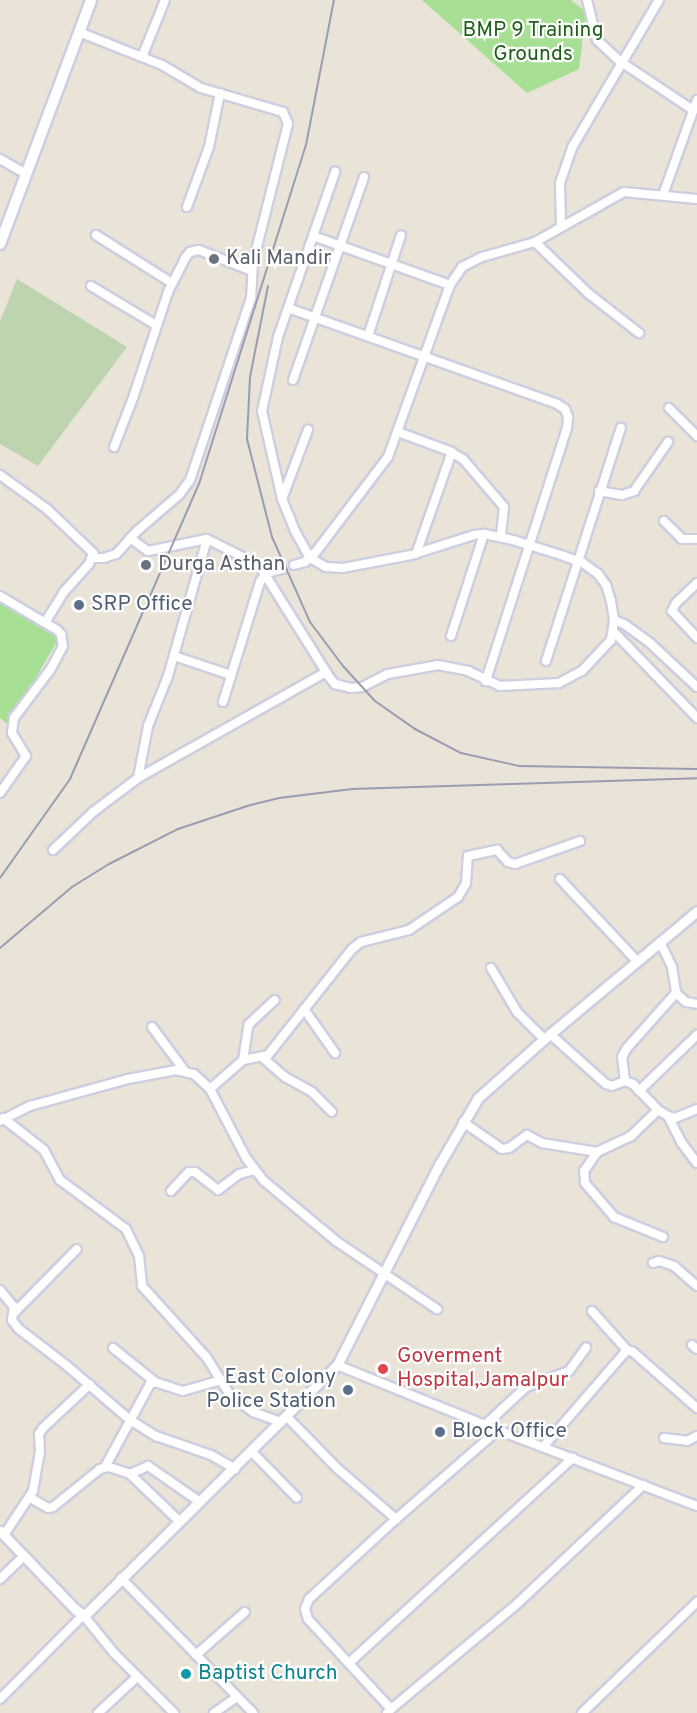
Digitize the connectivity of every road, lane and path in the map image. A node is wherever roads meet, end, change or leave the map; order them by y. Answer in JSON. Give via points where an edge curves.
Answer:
{"nodes":[{"id":1,"x":91,"y":0,"type":"edge"},
{"id":2,"x":165,"y":0,"type":"edge"},
{"id":3,"x":587,"y":0,"type":"edge"},
{"id":4,"x":659,"y":0,"type":"edge"},
{"id":5,"x":79,"y":32,"type":"junction"},
{"id":6,"x":142,"y":57,"type":"junction"},
{"id":7,"x":621,"y":62,"type":"junction"},
{"id":8,"x":220,"y":93,"type":"junction"},
{"id":9,"x":697,"y":100,"type":"edge"},
{"id":10,"x":693,"y":110,"type":"junction"},
{"id":11,"x":0,"y":159,"type":"edge"},
{"id":12,"x":335,"y":172,"type":"dead end"},
{"id":13,"x":26,"y":174,"type":"junction"},
{"id":14,"x":364,"y":177,"type":"dead end"},
{"id":15,"x":663,"y":195,"type":"junction"},
{"id":16,"x":697,"y":199,"type":"edge"},
{"id":17,"x":187,"y":207,"type":"dead end"},
{"id":18,"x":561,"y":227,"type":"junction"},
{"id":19,"x":96,"y":235,"type":"dead end"},
{"id":20,"x":401,"y":235,"type":"dead end"},
{"id":21,"x":314,"y":236,"type":"junction"},
{"id":22,"x":535,"y":242,"type":"junction"},
{"id":23,"x":0,"y":244,"type":"edge"},
{"id":24,"x":341,"y":246,"type":"junction"},
{"id":25,"x":392,"y":264,"type":"junction"},
{"id":26,"x":252,"y":272,"type":"junction"},
{"id":27,"x":172,"y":283,"type":"junction"},
{"id":28,"x":450,"y":285,"type":"junction"},
{"id":29,"x":91,"y":286,"type":"dead end"},
{"id":30,"x":288,"y":308,"type":"junction"},
{"id":31,"x":315,"y":317,"type":"junction"},
{"id":32,"x":156,"y":325,"type":"junction"},
{"id":33,"x":639,"y":333,"type":"dead end"},
{"id":34,"x":368,"y":336,"type":"junction"},
{"id":35,"x":425,"y":357,"type":"junction"},
{"id":36,"x":293,"y":380,"type":"dead end"},
{"id":37,"x":669,"y":408,"type":"dead end"},
{"id":38,"x":621,"y":428,"type":"dead end"},
{"id":39,"x":308,"y":430,"type":"dead end"},
{"id":40,"x":398,"y":432,"type":"junction"},
{"id":41,"x":697,"y":436,"type":"edge"},
{"id":42,"x":668,"y":442,"type":"dead end"},
{"id":43,"x":114,"y":447,"type":"dead end"},
{"id":44,"x":452,"y":452,"type":"junction"},
{"id":45,"x":0,"y":475,"type":"edge"},
{"id":46,"x":599,"y":491,"type":"junction"},
{"id":47,"x":282,"y":499,"type":"junction"},
{"id":48,"x":664,"y":521,"type":"dead end"},
{"id":49,"x":484,"y":534,"type":"junction"},
{"id":50,"x":501,"y":537,"type":"junction"},
{"id":51,"x":130,"y":538,"type":"junction"},
{"id":52,"x":697,"y":538,"type":"edge"},
{"id":53,"x":207,"y":539,"type":"junction"},
{"id":54,"x":531,"y":545,"type":"junction"},
{"id":55,"x":417,"y":554,"type":"junction"},
{"id":56,"x":93,"y":558,"type":"junction"},
{"id":57,"x":310,"y":558,"type":"junction"},
{"id":58,"x":576,"y":561,"type":"junction"},
{"id":59,"x":294,"y":565,"type":"dead end"},
{"id":60,"x":282,"y":569,"type":"dead end"},
{"id":61,"x":266,"y":573,"type":"junction"},
{"id":62,"x":697,"y":583,"type":"edge"},
{"id":63,"x":0,"y":596,"type":"edge"},
{"id":64,"x":614,"y":620,"type":"junction"},
{"id":65,"x":45,"y":623,"type":"junction"},
{"id":66,"x":614,"y":632,"type":"junction"},
{"id":67,"x":451,"y":636,"type":"dead end"},
{"id":68,"x":697,"y":638,"type":"edge"},
{"id":69,"x":174,"y":656,"type":"junction"},
{"id":70,"x":546,"y":661,"type":"dead end"},
{"id":71,"x":326,"y":672,"type":"junction"},
{"id":72,"x":231,"y":675,"type":"junction"},
{"id":73,"x":486,"y":681,"type":"junction"},
{"id":74,"x":697,"y":687,"type":"edge"},
{"id":75,"x":223,"y":702,"type":"dead end"},
{"id":76,"x":697,"y":718,"type":"edge"},
{"id":77,"x":138,"y":778,"type":"junction"},
{"id":78,"x":0,"y":793,"type":"edge"},
{"id":79,"x":579,"y":841,"type":"dead end"},
{"id":80,"x":53,"y":850,"type":"dead end"},
{"id":81,"x":560,"y":879,"type":"dead end"},
{"id":82,"x":697,"y":911,"type":"edge"},
{"id":83,"x":660,"y":942,"type":"junction"},
{"id":84,"x":637,"y":961,"type":"junction"},
{"id":85,"x":491,"y":968,"type":"dead end"},
{"id":86,"x":676,"y":993,"type":"junction"},
{"id":87,"x":275,"y":1000,"type":"dead end"},
{"id":88,"x":697,"y":1004,"type":"edge"},
{"id":89,"x":304,"y":1009,"type":"junction"},
{"id":90,"x":152,"y":1027,"type":"dead end"},
{"id":91,"x":697,"y":1035,"type":"edge"},
{"id":92,"x":547,"y":1036,"type":"junction"},
{"id":93,"x":334,"y":1053,"type":"dead end"},
{"id":94,"x":262,"y":1058,"type":"junction"},
{"id":95,"x":243,"y":1060,"type":"junction"},
{"id":96,"x":184,"y":1070,"type":"junction"},
{"id":97,"x":625,"y":1081,"type":"junction"},
{"id":98,"x":210,"y":1089,"type":"junction"},
{"id":99,"x":639,"y":1091,"type":"junction"},
{"id":100,"x":658,"y":1110,"type":"junction"},
{"id":101,"x":697,"y":1110,"type":"edge"},
{"id":102,"x":332,"y":1112,"type":"dead end"},
{"id":103,"x":668,"y":1116,"type":"junction"},
{"id":104,"x":2,"y":1120,"type":"edge"},
{"id":105,"x":463,"y":1122,"type":"junction"},
{"id":106,"x":597,"y":1152,"type":"junction"},
{"id":107,"x":697,"y":1163,"type":"edge"},
{"id":108,"x":255,"y":1170,"type":"junction"},
{"id":109,"x":171,"y":1191,"type":"dead end"},
{"id":110,"x":663,"y":1237,"type":"dead end"},
{"id":111,"x":77,"y":1249,"type":"dead end"},
{"id":112,"x":653,"y":1263,"type":"dead end"},
{"id":113,"x":384,"y":1274,"type":"junction"},
{"id":114,"x":697,"y":1286,"type":"edge"},
{"id":115,"x":0,"y":1290,"type":"edge"},
{"id":116,"x":437,"y":1309,"type":"dead end"},
{"id":117,"x":592,"y":1311,"type":"dead end"},
{"id":118,"x":15,"y":1312,"type":"junction"},
{"id":119,"x":113,"y":1348,"type":"dead end"},
{"id":120,"x":586,"y":1348,"type":"dead end"},
{"id":121,"x":627,"y":1350,"type":"junction"},
{"id":122,"x":337,"y":1365,"type":"junction"},
{"id":123,"x":221,"y":1380,"type":"junction"},
{"id":124,"x":155,"y":1382,"type":"junction"},
{"id":125,"x":90,"y":1384,"type":"junction"},
{"id":126,"x":697,"y":1408,"type":"edge"},
{"id":127,"x":284,"y":1419,"type":"junction"},
{"id":128,"x":130,"y":1420,"type":"junction"},
{"id":129,"x":485,"y":1425,"type":"junction"},
{"id":130,"x":498,"y":1430,"type":"junction"},
{"id":131,"x":664,"y":1438,"type":"dead end"},
{"id":132,"x":695,"y":1440,"type":"edge"},
{"id":133,"x":543,"y":1447,"type":"junction"},
{"id":134,"x":252,"y":1452,"type":"junction"},
{"id":135,"x":573,"y":1458,"type":"junction"},
{"id":136,"x":105,"y":1467,"type":"junction"},
{"id":137,"x":235,"y":1468,"type":"junction"},
{"id":138,"x":130,"y":1474,"type":"junction"},
{"id":139,"x":643,"y":1485,"type":"junction"},
{"id":140,"x":29,"y":1497,"type":"junction"},
{"id":141,"x":297,"y":1498,"type":"dead end"},
{"id":142,"x":200,"y":1502,"type":"junction"},
{"id":143,"x":697,"y":1506,"type":"edge"},
{"id":144,"x":396,"y":1519,"type":"junction"},
{"id":145,"x":180,"y":1522,"type":"junction"},
{"id":146,"x":2,"y":1533,"type":"edge"},
{"id":147,"x":24,"y":1556,"type":"junction"},
{"id":148,"x":121,"y":1578,"type":"junction"},
{"id":149,"x":0,"y":1579,"type":"edge"},
{"id":150,"x":697,"y":1602,"type":"edge"},
{"id":151,"x":245,"y":1612,"type":"dead end"},
{"id":152,"x":83,"y":1616,"type":"junction"},
{"id":153,"x":196,"y":1655,"type":"junction"},
{"id":154,"x":349,"y":1663,"type":"junction"},
{"id":155,"x":137,"y":1677,"type":"junction"},
{"id":156,"x":237,"y":1696,"type":"junction"},
{"id":157,"x":0,"y":1699,"type":"edge"},
{"id":158,"x":389,"y":1711,"type":"edge"},
{"id":159,"x":98,"y":1713,"type":"edge"},
{"id":160,"x":174,"y":1713,"type":"edge"},
{"id":161,"x":214,"y":1713,"type":"edge"},
{"id":162,"x":253,"y":1713,"type":"edge"},
{"id":163,"x":582,"y":1713,"type":"edge"}],
"edges":[{"from":1,"to":5,"type":"main road"},
{"from":2,"to":6,"type":"street"},
{"from":3,"to":7,"type":"street","via":[[597,40]]},
{"from":4,"to":7,"type":"street"},
{"from":5,"to":6,"type":"street"},
{"from":5,"to":13,"type":"main road"},
{"from":6,"to":8,"type":"street","via":[[179,73],[195,85]]},
{"from":7,"to":10,"type":"street"},
{"from":7,"to":18,"type":"street","via":[[573,146],[564,170]]},
{"from":8,"to":17,"type":"street","via":[[206,156]]},
{"from":8,"to":26,"type":"street","via":[[275,109],[287,118]]},
{"from":9,"to":10,"type":"street"},
{"from":10,"to":15,"type":"street"},
{"from":11,"to":13,"type":"street"},
{"from":12,"to":21,"type":"street"},
{"from":13,"to":23,"type":"main road"},
{"from":14,"to":24,"type":"street"},
{"from":15,"to":16,"type":"street"},
{"from":15,"to":18,"type":"street","via":[[624,192]]},
{"from":18,"to":22,"type":"street"},
{"from":19,"to":27,"type":"street"},
{"from":20,"to":25,"type":"street"},
{"from":21,"to":24,"type":"street"},
{"from":21,"to":30,"type":"street"},
{"from":22,"to":28,"type":"street","via":[[472,260]]},
{"from":22,"to":33,"type":"street","via":[[588,293]]},
{"from":24,"to":25,"type":"street"},
{"from":24,"to":31,"type":"street"},
{"from":25,"to":28,"type":"street"},
{"from":25,"to":34,"type":"street"},
{"from":26,"to":27,"type":"street","via":[[194,251],[185,258]]},
{"from":26,"to":51,"type":"street","via":[[251,298],[190,480],[180,494]]},
{"from":27,"to":32,"type":"street"},
{"from":28,"to":35,"type":"street"},
{"from":29,"to":32,"type":"street"},
{"from":30,"to":31,"type":"street"},
{"from":30,"to":47,"type":"street","via":[[262,411]]},
{"from":31,"to":34,"type":"street"},
{"from":31,"to":36,"type":"street"},
{"from":32,"to":43,"type":"street"},
{"from":34,"to":35,"type":"street"},
{"from":35,"to":40,"type":"street"},
{"from":35,"to":54,"type":"street","via":[[565,409],[567,428]]},
{"from":37,"to":41,"type":"street"},
{"from":38,"to":46,"type":"street"},
{"from":39,"to":47,"type":"street"},
{"from":40,"to":44,"type":"street"},
{"from":40,"to":57,"type":"street","via":[[380,471]]},
{"from":42,"to":46,"type":"street","via":[[634,491],[622,495]]},
{"from":44,"to":50,"type":"street","via":[[463,459],[504,507]]},
{"from":44,"to":55,"type":"street"},
{"from":45,"to":56,"type":"street","via":[[91,548]]},
{"from":46,"to":58,"type":"street"},
{"from":47,"to":57,"type":"street"},
{"from":48,"to":52,"type":"street","via":[[682,539]]},
{"from":49,"to":50,"type":"street"},
{"from":49,"to":55,"type":"street"},
{"from":49,"to":67,"type":"street"},
{"from":50,"to":54,"type":"street"},
{"from":51,"to":53,"type":"street","via":[[148,551]]},
{"from":51,"to":56,"type":"street","via":[[116,554]]},
{"from":53,"to":61,"type":"street","via":[[250,559]]},
{"from":53,"to":69,"type":"street"},
{"from":54,"to":58,"type":"street"},
{"from":54,"to":73,"type":"street"},
{"from":55,"to":57,"type":"street","via":[[343,568],[326,567]]},
{"from":56,"to":65,"type":"street","via":[[64,592]]},
{"from":57,"to":59,"type":"street"},
{"from":58,"to":64,"type":"street","via":[[592,568],[602,579]]},
{"from":58,"to":70,"type":"street"},
{"from":60,"to":61,"type":"street"},
{"from":61,"to":71,"type":"street"},
{"from":61,"to":72,"type":"street"},
{"from":62,"to":68,"type":"street","via":[[672,611]]},
{"from":63,"to":65,"type":"street"},
{"from":64,"to":66,"type":"street"},
{"from":64,"to":74,"type":"street","via":[[650,643]]},
{"from":65,"to":78,"type":"street","via":[[62,634],[63,646],[14,718],[12,733],[26,756]]},
{"from":66,"to":73,"type":"street","via":[[604,649],[582,671],[559,683],[500,686]]},
{"from":66,"to":76,"type":"street"},
{"from":69,"to":72,"type":"street"},
{"from":69,"to":77,"type":"street","via":[[148,726]]},
{"from":71,"to":73,"type":"street","via":[[335,684],[351,688],[388,674],[438,665],[468,671]]},
{"from":71,"to":77,"type":"street"},
{"from":72,"to":75,"type":"street"},
{"from":77,"to":80,"type":"street","via":[[93,812]]},
{"from":79,"to":89,"type":"street","via":[[515,864],[497,850],[468,855],[466,883],[458,897],[409,930],[356,945]]},
{"from":81,"to":84,"type":"street"},
{"from":82,"to":83,"type":"street"},
{"from":83,"to":84,"type":"street"},
{"from":83,"to":86,"type":"street","via":[[672,967]]},
{"from":84,"to":92,"type":"street"},
{"from":85,"to":92,"type":"street","via":[[517,1012]]},
{"from":86,"to":88,"type":"street","via":[[686,1002]]},
{"from":86,"to":97,"type":"street","via":[[627,1047],[622,1064]]},
{"from":87,"to":95,"type":"street","via":[[249,1024]]},
{"from":89,"to":93,"type":"street"},
{"from":89,"to":94,"type":"street","via":[[273,1050]]},
{"from":90,"to":96,"type":"street"},
{"from":91,"to":99,"type":"street"},
{"from":92,"to":97,"type":"street","via":[[606,1084]]},
{"from":92,"to":105,"type":"street","via":[[486,1090]]},
{"from":94,"to":95,"type":"street"},
{"from":94,"to":102,"type":"street","via":[[312,1092]]},
{"from":95,"to":98,"type":"street"},
{"from":96,"to":98,"type":"street","via":[[201,1078]]},
{"from":96,"to":104,"type":"street","via":[[117,1082],[30,1106]]},
{"from":97,"to":99,"type":"street"},
{"from":98,"to":108,"type":"street"},
{"from":99,"to":100,"type":"street"},
{"from":100,"to":103,"type":"street"},
{"from":100,"to":106,"type":"street","via":[[631,1136]]},
{"from":101,"to":103,"type":"street","via":[[675,1118]]},
{"from":103,"to":107,"type":"street"},
{"from":104,"to":123,"type":"street","via":[[44,1150],[60,1180],[126,1229],[139,1256],[142,1286],[207,1358]]},
{"from":105,"to":106,"type":"street","via":[[502,1149],[527,1135],[542,1143]]},
{"from":105,"to":113,"type":"street"},
{"from":106,"to":110,"type":"street","via":[[584,1171],[585,1182],[614,1217]]},
{"from":108,"to":109,"type":"street","via":[[239,1174],[218,1190],[195,1172],[189,1172]]},
{"from":108,"to":113,"type":"street","via":[[284,1200]]},
{"from":111,"to":118,"type":"street"},
{"from":112,"to":114,"type":"street","via":[[674,1266]]},
{"from":113,"to":116,"type":"street"},
{"from":113,"to":122,"type":"street"},
{"from":115,"to":118,"type":"street"},
{"from":117,"to":121,"type":"street"},
{"from":118,"to":125,"type":"street","via":[[12,1320],[19,1329]]},
{"from":119,"to":124,"type":"street"},
{"from":120,"to":129,"type":"street","via":[[569,1371],[526,1387]]},
{"from":121,"to":126,"type":"street"},
{"from":121,"to":133,"type":"street"},
{"from":122,"to":127,"type":"street"},
{"from":122,"to":129,"type":"street"},
{"from":123,"to":124,"type":"street","via":[[183,1391]]},
{"from":123,"to":127,"type":"street","via":[[241,1404]]},
{"from":124,"to":128,"type":"street","via":[[146,1388]]},
{"from":125,"to":128,"type":"street"},
{"from":125,"to":140,"type":"street","via":[[39,1434],[36,1480]]},
{"from":127,"to":134,"type":"street"},
{"from":127,"to":144,"type":"street"},
{"from":128,"to":136,"type":"street"},
{"from":128,"to":137,"type":"street","via":[[156,1436],[211,1455]]},
{"from":129,"to":130,"type":"street"},
{"from":130,"to":133,"type":"street"},
{"from":130,"to":144,"type":"street"},
{"from":131,"to":132,"type":"street"},
{"from":133,"to":135,"type":"street"},
{"from":134,"to":137,"type":"street"},
{"from":134,"to":141,"type":"street"},
{"from":135,"to":139,"type":"street"},
{"from":135,"to":154,"type":"street"},
{"from":136,"to":138,"type":"street"},
{"from":136,"to":140,"type":"street","via":[[53,1507]]},
{"from":137,"to":142,"type":"street"},
{"from":138,"to":142,"type":"street","via":[[148,1466]]},
{"from":138,"to":145,"type":"street"},
{"from":139,"to":143,"type":"street"},
{"from":139,"to":158,"type":"street","via":[[518,1603]]},
{"from":140,"to":146,"type":"street"},
{"from":142,"to":145,"type":"street"},
{"from":144,"to":154,"type":"street","via":[[305,1609],[308,1619]]},
{"from":145,"to":148,"type":"street"},
{"from":146,"to":147,"type":"street"},
{"from":147,"to":149,"type":"street"},
{"from":147,"to":152,"type":"street"},
{"from":148,"to":152,"type":"street"},
{"from":148,"to":153,"type":"street"},
{"from":150,"to":163,"type":"street"},
{"from":151,"to":153,"type":"street"},
{"from":152,"to":155,"type":"street"},
{"from":152,"to":157,"type":"street"},
{"from":153,"to":156,"type":"street"},
{"from":154,"to":158,"type":"street"},
{"from":155,"to":159,"type":"street"},
{"from":155,"to":160,"type":"street"},
{"from":156,"to":161,"type":"street"},
{"from":156,"to":162,"type":"street"}]}
